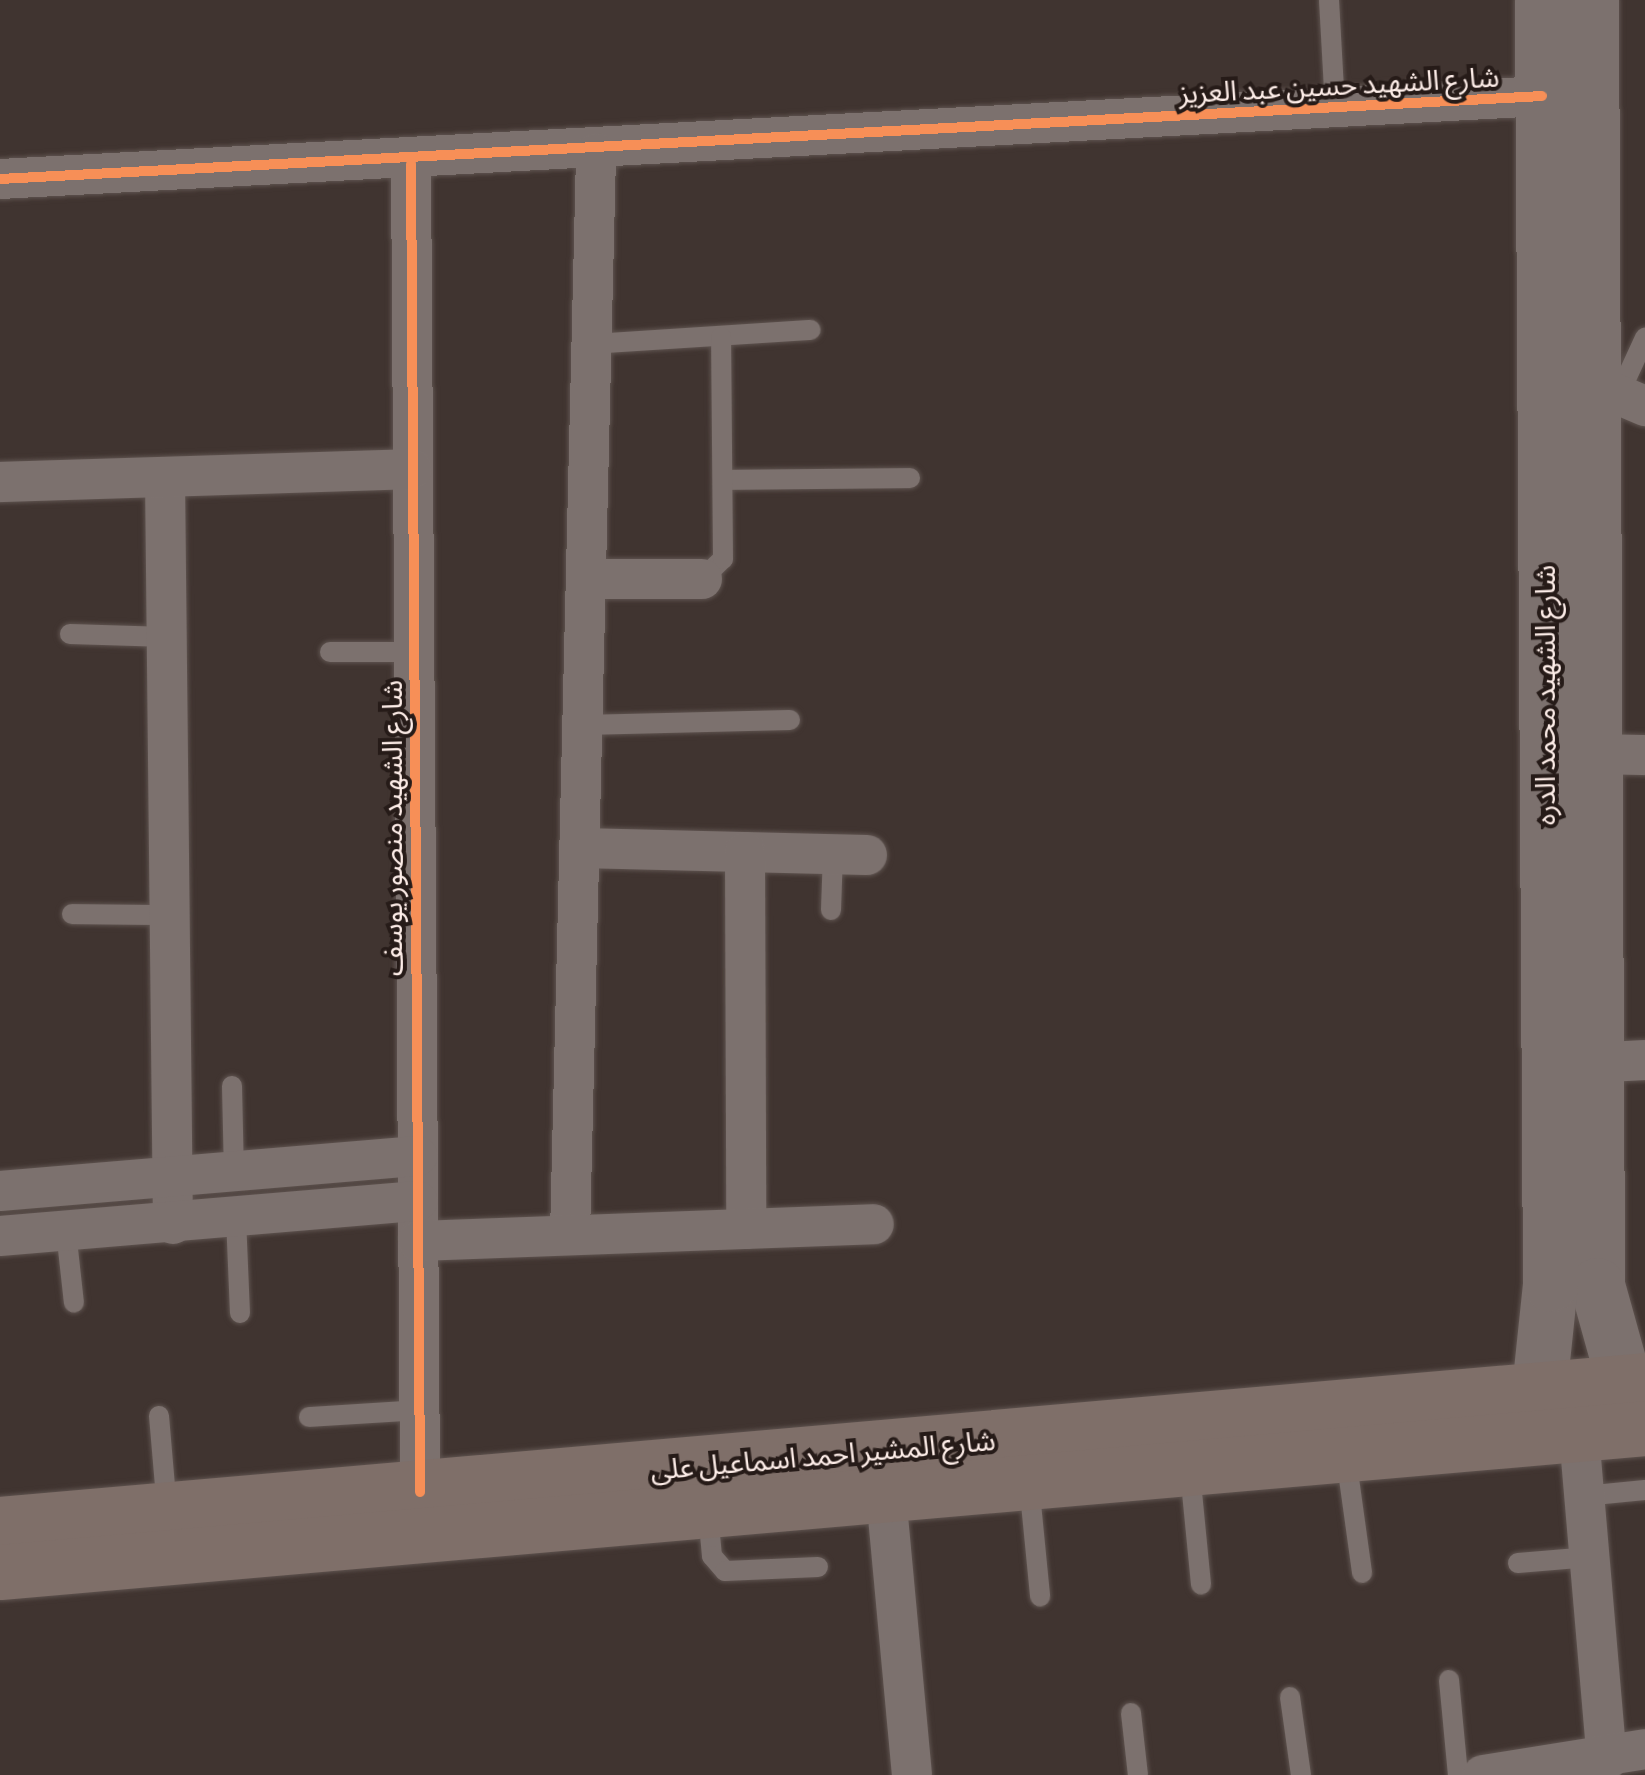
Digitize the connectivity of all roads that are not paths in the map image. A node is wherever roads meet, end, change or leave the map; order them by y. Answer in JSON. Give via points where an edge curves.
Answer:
{"nodes":[{"id":1,"x":1329,"y":0,"type":"edge"},
{"id":2,"x":1542,"y":0,"type":"edge"},
{"id":3,"x":1591,"y":0,"type":"edge"},
{"id":4,"x":1542,"y":96,"type":"junction"},
{"id":5,"x":1335,"y":109,"type":"junction"},
{"id":6,"x":596,"y":152,"type":"junction"},
{"id":7,"x":412,"y":164,"type":"junction"},
{"id":8,"x":0,"y":179,"type":"edge"},
{"id":9,"x":811,"y":330,"type":"dead end"},
{"id":10,"x":720,"y":337,"type":"junction"},
{"id":11,"x":1645,"y":338,"type":"edge"},
{"id":12,"x":592,"y":344,"type":"junction"},
{"id":13,"x":1619,"y":394,"type":"edge"},
{"id":14,"x":412,"y":470,"type":"junction"},
{"id":15,"x":166,"y":477,"type":"junction"},
{"id":16,"x":910,"y":478,"type":"dead end"},
{"id":17,"x":724,"y":480,"type":"junction"},
{"id":18,"x":0,"y":482,"type":"edge"},
{"id":19,"x":587,"y":579,"type":"junction"},
{"id":20,"x":702,"y":579,"type":"joint"},
{"id":21,"x":70,"y":634,"type":"dead end"},
{"id":22,"x":167,"y":637,"type":"junction"},
{"id":23,"x":330,"y":652,"type":"dead end"},
{"id":24,"x":415,"y":652,"type":"junction"},
{"id":25,"x":790,"y":720,"type":"dead end"},
{"id":26,"x":583,"y":725,"type":"junction"},
{"id":27,"x":1594,"y":732,"type":"edge"},
{"id":28,"x":580,"y":848,"type":"junction"},
{"id":29,"x":745,"y":852,"type":"junction"},
{"id":30,"x":850,"y":854,"type":"joint"},
{"id":31,"x":831,"y":910,"type":"dead end"},
{"id":32,"x":72,"y":914,"type":"dead end"},
{"id":33,"x":170,"y":915,"type":"junction"},
{"id":34,"x":1596,"y":1063,"type":"edge"},
{"id":35,"x":232,"y":1086,"type":"dead end"},
{"id":36,"x":418,"y":1156,"type":"junction"},
{"id":37,"x":234,"y":1174,"type":"junction"},
{"id":38,"x":172,"y":1180,"type":"junction"},
{"id":39,"x":0,"y":1192,"type":"edge"},
{"id":40,"x":418,"y":1201,"type":"junction"},
{"id":41,"x":236,"y":1218,"type":"junction"},
{"id":42,"x":173,"y":1224,"type":"junction"},
{"id":43,"x":874,"y":1224,"type":"dead end"},
{"id":44,"x":746,"y":1229,"type":"junction"},
{"id":45,"x":66,"y":1231,"type":"junction"},
{"id":46,"x":0,"y":1236,"type":"edge"},
{"id":47,"x":570,"y":1236,"type":"junction"},
{"id":48,"x":418,"y":1241,"type":"junction"},
{"id":49,"x":74,"y":1304,"type":"dead end"},
{"id":50,"x":240,"y":1313,"type":"dead end"},
{"id":51,"x":1539,"y":1389,"type":"junction"},
{"id":52,"x":1638,"y":1397,"type":"edge"},
{"id":53,"x":419,"y":1410,"type":"junction"},
{"id":54,"x":159,"y":1416,"type":"dead end"},
{"id":55,"x":309,"y":1417,"type":"dead end"},
{"id":56,"x":1579,"y":1435,"type":"junction"},
{"id":57,"x":1092,"y":1454,"type":"junction"},
{"id":58,"x":1346,"y":1455,"type":"junction"},
{"id":59,"x":1190,"y":1468,"type":"junction"},
{"id":60,"x":1029,"y":1482,"type":"junction"},
{"id":61,"x":1645,"y":1490,"type":"edge"},
{"id":62,"x":420,"y":1492,"type":"junction"},
{"id":63,"x":886,"y":1496,"type":"junction"},
{"id":64,"x":1584,"y":1496,"type":"junction"},
{"id":65,"x":167,"y":1511,"type":"junction"},
{"id":66,"x":708,"y":1512,"type":"junction"},
{"id":67,"x":0,"y":1524,"type":"edge"},
{"id":68,"x":1590,"y":1557,"type":"junction"},
{"id":69,"x":1518,"y":1564,"type":"dead end"},
{"id":70,"x":818,"y":1567,"type":"dead end"},
{"id":71,"x":0,"y":1572,"type":"edge"},
{"id":72,"x":1362,"y":1573,"type":"dead end"},
{"id":73,"x":1202,"y":1584,"type":"dead end"},
{"id":74,"x":1040,"y":1596,"type":"dead end"},
{"id":75,"x":1449,"y":1680,"type":"dead end"},
{"id":76,"x":1290,"y":1697,"type":"dead end"},
{"id":77,"x":1131,"y":1714,"type":"dead end"},
{"id":78,"x":1626,"y":1755,"type":"edge"},
{"id":79,"x":912,"y":1775,"type":"edge"},
{"id":80,"x":1138,"y":1775,"type":"edge"},
{"id":81,"x":1301,"y":1775,"type":"edge"},
{"id":82,"x":1458,"y":1775,"type":"edge"},
{"id":83,"x":1483,"y":1775,"type":"edge"}],
"edges":[{"from":1,"to":5,"type":"lane"},
{"from":2,"to":4,"type":"main road","name":"شارع الشهيد محمد الدره"},
{"from":3,"to":13,"type":"main road","name":"شارع الشهيد محمد الدره"},
{"from":4,"to":5,"type":"street","name":"شارع الشهيد حسين عبد العزيز"},
{"from":4,"to":27,"type":"main road","name":"شارع الشهيد محمد الدره"},
{"from":5,"to":6,"type":"street","name":"شارع الشهيد حسين عبد العزيز"},
{"from":6,"to":7,"type":"street","name":"شارع الشهيد حسين عبد العزيز"},
{"from":6,"to":12,"type":"street"},
{"from":7,"to":8,"type":"street","name":"شارع الشهيد حسين عبد العزيز"},
{"from":7,"to":14,"type":"street","name":"شارع الشهيد منصور يوسف"},
{"from":9,"to":10,"type":"lane"},
{"from":10,"to":12,"type":"lane"},
{"from":10,"to":17,"type":"lane"},
{"from":11,"to":13,"type":"lane"},
{"from":12,"to":19,"type":"street"},
{"from":13,"to":27,"type":"main road","name":"شارع الشهيد محمد الدره"},
{"from":14,"to":15,"type":"street"},
{"from":14,"to":24,"type":"street","name":"شارع الشهيد منصور يوسف"},
{"from":15,"to":18,"type":"street"},
{"from":15,"to":22,"type":"street"},
{"from":16,"to":17,"type":"lane"},
{"from":17,"to":20,"type":"lane","via":[[722,559]]},
{"from":19,"to":20,"type":"street"},
{"from":19,"to":26,"type":"street"},
{"from":21,"to":22,"type":"lane"},
{"from":22,"to":33,"type":"street"},
{"from":23,"to":24,"type":"lane"},
{"from":24,"to":36,"type":"street","name":"شارع الشهيد منصور يوسف"},
{"from":25,"to":26,"type":"lane"},
{"from":26,"to":28,"type":"street"},
{"from":27,"to":34,"type":"main road","name":"شارع الشهيد محمد الدره"},
{"from":28,"to":29,"type":"street"},
{"from":28,"to":47,"type":"street"},
{"from":29,"to":30,"type":"street"},
{"from":29,"to":44,"type":"street"},
{"from":30,"to":31,"type":"lane"},
{"from":32,"to":33,"type":"lane"},
{"from":33,"to":38,"type":"street"},
{"from":34,"to":51,"type":"main road","name":"شارع الشهيد محمد الدره","via":[[1550,1284]]},
{"from":34,"to":52,"type":"main road","name":"شارع الشهيد محمد الدره","via":[[1598,1284]]},
{"from":35,"to":37,"type":"lane"},
{"from":36,"to":37,"type":"street"},
{"from":36,"to":40,"type":"street","name":"شارع الشهيد منصور يوسف"},
{"from":37,"to":38,"type":"street"},
{"from":38,"to":39,"type":"street"},
{"from":38,"to":42,"type":"street"},
{"from":40,"to":41,"type":"street"},
{"from":40,"to":48,"type":"street","name":"شارع الشهيد منصور يوسف"},
{"from":41,"to":42,"type":"street"},
{"from":41,"to":50,"type":"lane"},
{"from":42,"to":45,"type":"street"},
{"from":43,"to":44,"type":"street"},
{"from":44,"to":47,"type":"street"},
{"from":45,"to":46,"type":"street"},
{"from":45,"to":49,"type":"lane"},
{"from":47,"to":48,"type":"street"},
{"from":48,"to":53,"type":"street","name":"شارع الشهيد منصور يوسف"},
{"from":51,"to":52,"type":"main road","name":"شارع المشير احمد اسماعيل على"},
{"from":51,"to":57,"type":"main road","name":"شارع المشير احمد اسماعيل على"},
{"from":52,"to":56,"type":"main road","name":"شارع المشير احمد اسماعيل على"},
{"from":53,"to":55,"type":"lane"},
{"from":53,"to":62,"type":"street","name":"شارع الشهيد منصور يوسف"},
{"from":54,"to":65,"type":"lane"},
{"from":56,"to":58,"type":"main road","name":"شارع المشير احمد اسماعيل على"},
{"from":56,"to":64,"type":"street"},
{"from":57,"to":59,"type":"main road","name":"شارع المشير احمد اسماعيل على"},
{"from":57,"to":60,"type":"main road","name":"شارع المشير احمد اسماعيل على"},
{"from":57,"to":62,"type":"main road","name":"شارع المشير احمد اسماعيل على"},
{"from":58,"to":59,"type":"main road","name":"شارع المشير احمد اسماعيل على"},
{"from":58,"to":72,"type":"lane"},
{"from":59,"to":73,"type":"lane"},
{"from":60,"to":63,"type":"main road","name":"شارع المشير احمد اسماعيل على"},
{"from":60,"to":74,"type":"lane"},
{"from":61,"to":64,"type":"lane"},
{"from":62,"to":65,"type":"main road","name":"شارع المشير احمد اسماعيل على"},
{"from":63,"to":66,"type":"main road","name":"شارع المشير احمد اسماعيل على"},
{"from":63,"to":79,"type":"street"},
{"from":64,"to":68,"type":"street"},
{"from":65,"to":67,"type":"main road","name":"شارع المشير احمد اسماعيل على"},
{"from":66,"to":70,"type":"lane","via":[[712,1556],[726,1571]]},
{"from":66,"to":71,"type":"main road","name":"شارع المشير احمد اسماعيل على"},
{"from":68,"to":69,"type":"lane"},
{"from":68,"to":78,"type":"street"},
{"from":75,"to":82,"type":"lane"},
{"from":76,"to":81,"type":"lane"},
{"from":77,"to":80,"type":"lane"},
{"from":78,"to":83,"type":"street"}]}
